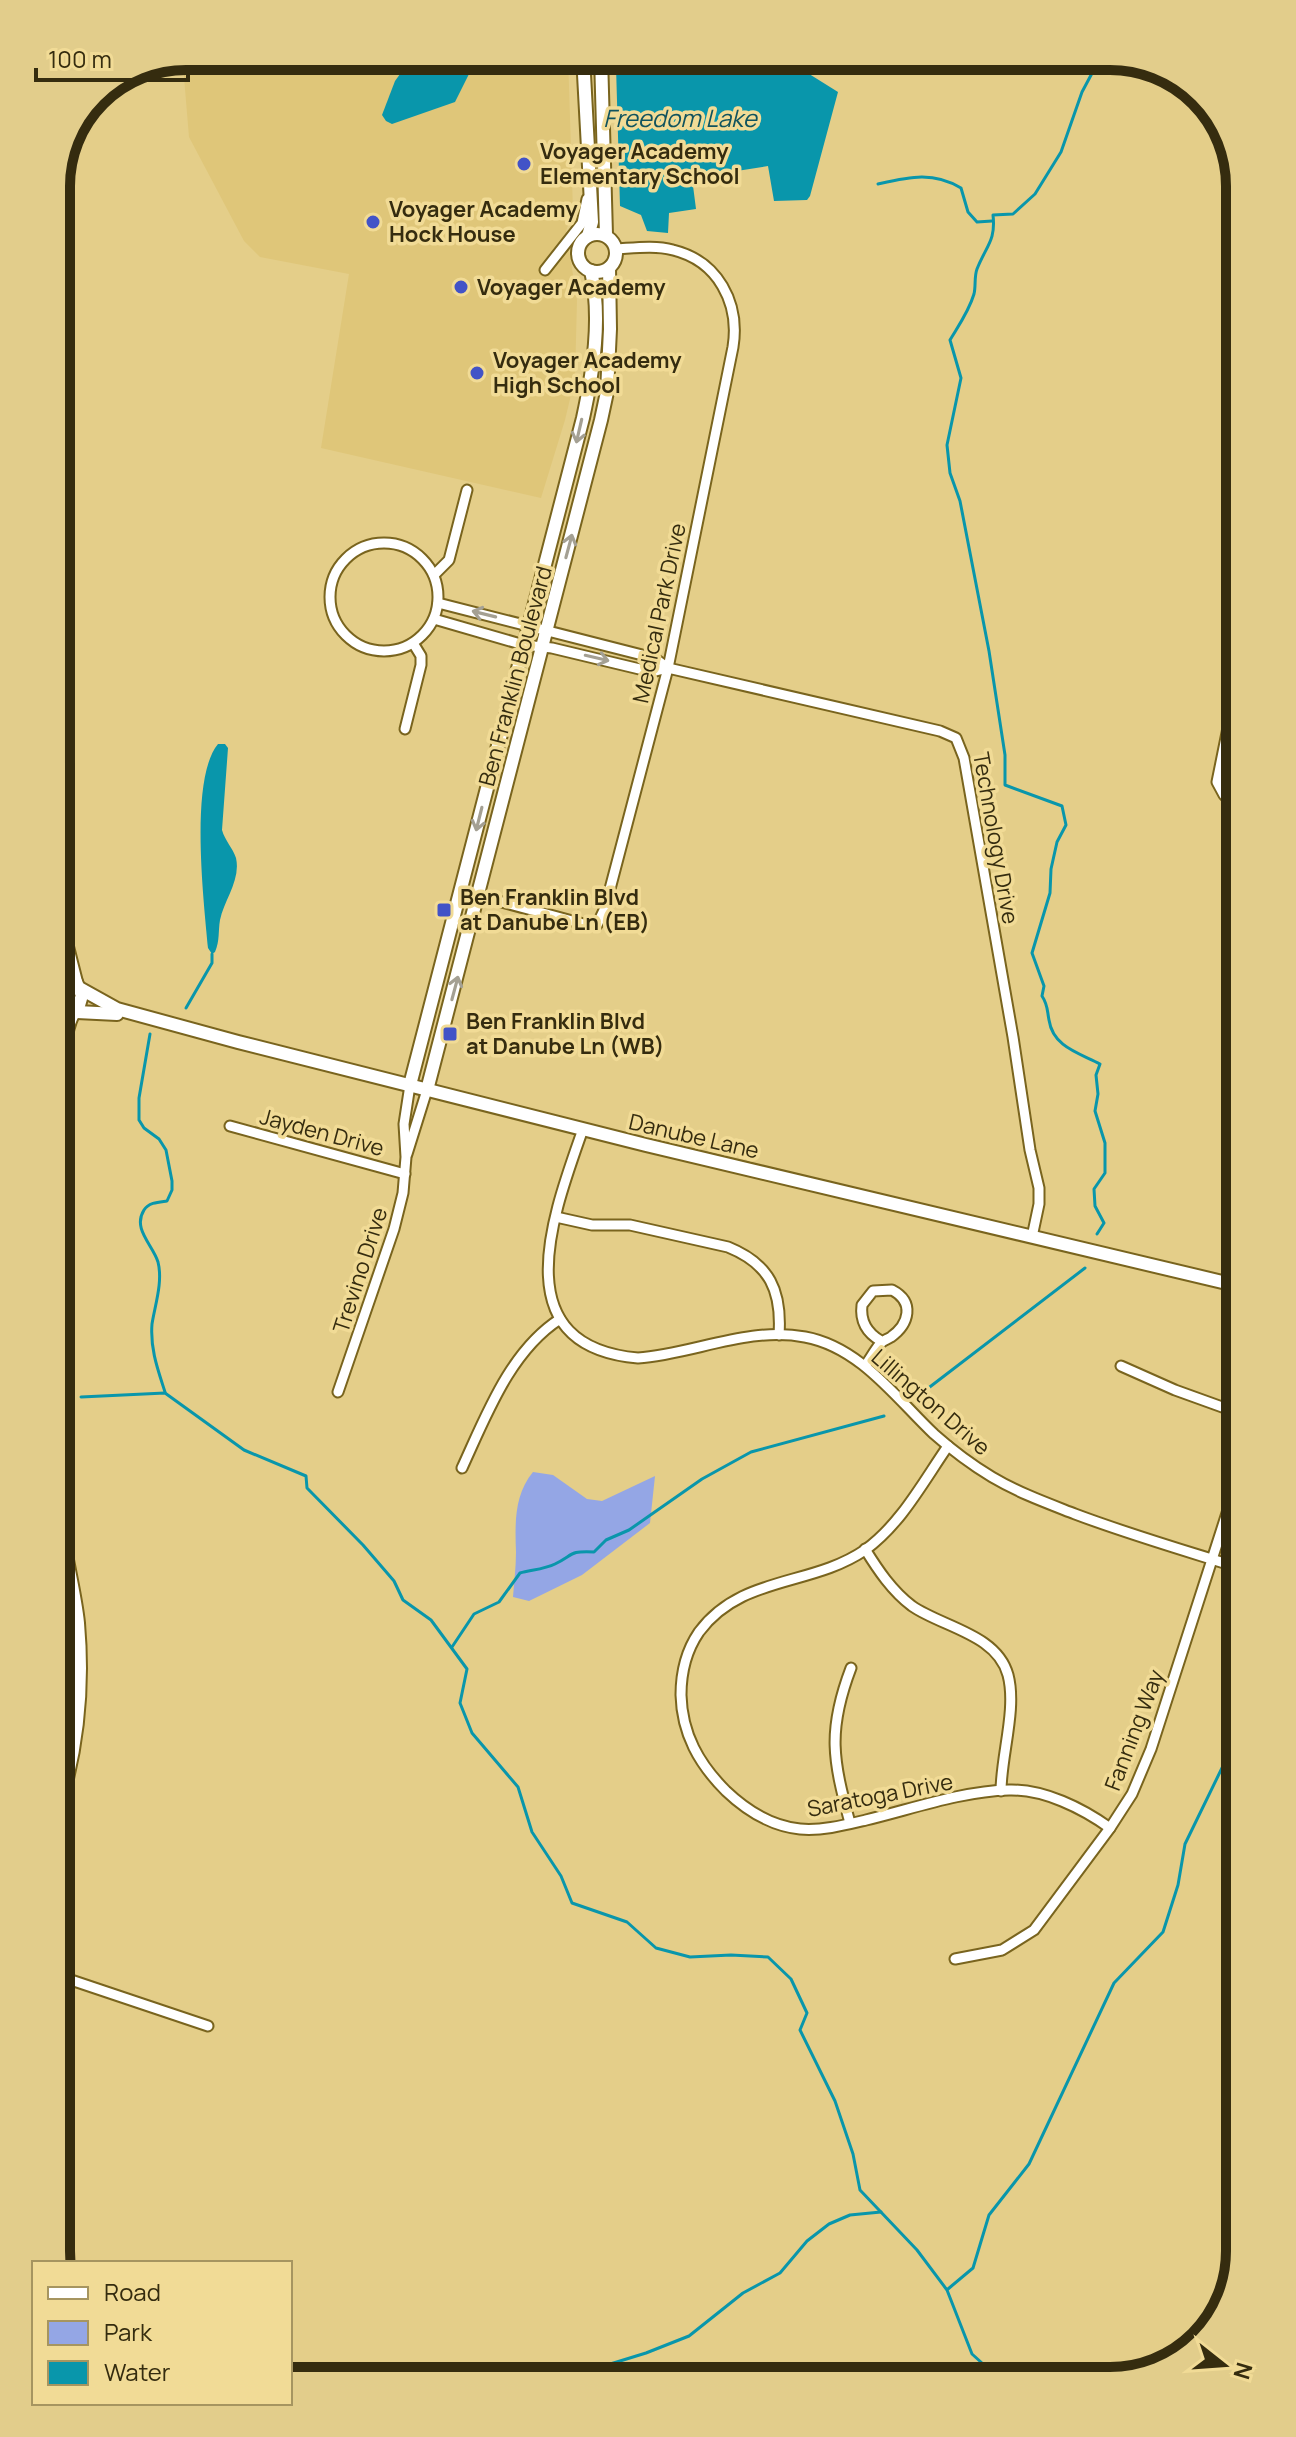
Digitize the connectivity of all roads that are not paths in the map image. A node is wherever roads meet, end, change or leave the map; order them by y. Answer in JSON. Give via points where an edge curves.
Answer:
{"nodes":[{"id":1,"x":584,"y":70,"type":"edge"},
{"id":2,"x":601,"y":70,"type":"edge"},
{"id":3,"x":589,"y":183,"type":"junction"},
{"id":4,"x":606,"y":235,"type":"junction"},
{"id":5,"x":588,"y":236,"type":"junction"},
{"id":6,"x":616,"y":249,"type":"junction"},
{"id":7,"x":609,"y":268,"type":"junction"},
{"id":8,"x":545,"y":270,"type":"dead end"},
{"id":9,"x":591,"y":271,"type":"junction"},
{"id":10,"x":467,"y":490,"type":"dead end"},
{"id":11,"x":434,"y":575,"type":"junction"},
{"id":12,"x":438,"y":603,"type":"junction"},
{"id":13,"x":434,"y":619,"type":"junction"},
{"id":14,"x":529,"y":626,"type":"junction"},
{"id":15,"x":547,"y":631,"type":"junction"},
{"id":16,"x":413,"y":643,"type":"junction"},
{"id":17,"x":524,"y":645,"type":"junction"},
{"id":18,"x":543,"y":647,"type":"junction"},
{"id":19,"x":668,"y":668,"type":"junction"},
{"id":20,"x":405,"y":729,"type":"dead end"},
{"id":21,"x":1226,"y":735,"type":"edge"},
{"id":22,"x":1226,"y":797,"type":"edge"},
{"id":23,"x":461,"y":891,"type":"junction"},
{"id":24,"x":479,"y":896,"type":"junction"},
{"id":25,"x":70,"y":953,"type":"edge"},
{"id":26,"x":70,"y":982,"type":"edge"},
{"id":27,"x":78,"y":986,"type":"junction"},
{"id":28,"x":70,"y":1016,"type":"edge"},
{"id":29,"x":144,"y":1018,"type":"junction"},
{"id":30,"x":410,"y":1085,"type":"junction"},
{"id":31,"x":427,"y":1090,"type":"junction"},
{"id":32,"x":230,"y":1126,"type":"dead end"},
{"id":33,"x":583,"y":1129,"type":"junction"},
{"id":34,"x":406,"y":1157,"type":"junction"},
{"id":35,"x":405,"y":1174,"type":"junction"},
{"id":36,"x":556,"y":1217,"type":"junction"},
{"id":37,"x":1032,"y":1237,"type":"junction"},
{"id":38,"x":1226,"y":1283,"type":"edge"},
{"id":39,"x":560,"y":1319,"type":"junction"},
{"id":40,"x":779,"y":1335,"type":"junction"},
{"id":41,"x":881,"y":1341,"type":"junction"},
{"id":42,"x":865,"y":1366,"type":"junction"},
{"id":43,"x":1121,"y":1366,"type":"dead end"},
{"id":44,"x":338,"y":1392,"type":"dead end"},
{"id":45,"x":1226,"y":1408,"type":"edge"},
{"id":46,"x":948,"y":1446,"type":"junction"},
{"id":47,"x":462,"y":1468,"type":"dead end"},
{"id":48,"x":1226,"y":1518,"type":"edge"},
{"id":49,"x":865,"y":1549,"type":"junction"},
{"id":50,"x":1213,"y":1560,"type":"junction"},
{"id":51,"x":1226,"y":1564,"type":"edge"},
{"id":52,"x":70,"y":1576,"type":"edge"},
{"id":53,"x":851,"y":1668,"type":"dead end"},
{"id":54,"x":70,"y":1764,"type":"edge"},
{"id":55,"x":1001,"y":1791,"type":"junction"},
{"id":56,"x":850,"y":1823,"type":"junction"},
{"id":57,"x":1110,"y":1828,"type":"junction"},
{"id":58,"x":955,"y":1959,"type":"dead end"},
{"id":59,"x":70,"y":1980,"type":"edge"},
{"id":60,"x":208,"y":2026,"type":"dead end"}],
"edges":[{"from":1,"to":3,"type":"street"},
{"from":2,"to":4,"type":"street"},
{"from":3,"to":5,"type":"street"},
{"from":3,"to":8,"type":"street","via":[[582,223]]},
{"from":4,"to":5,"type":"street"},
{"from":4,"to":6,"type":"street"},
{"from":5,"to":9,"type":"street","via":[[578,257]]},
{"from":6,"to":7,"type":"street"},
{"from":6,"to":19,"type":"street","name":"Medical Park Drive","via":[[671,249],[697,260],[724,285],[734,317],[733,347]]},
{"from":7,"to":9,"type":"street"},
{"from":15,"to":7,"type":"street","name":"Ben Franklin Boulevard","one_way":true,"via":[[607,392]]},
{"from":9,"to":14,"type":"street","name":"Ben Franklin Boulevard","one_way":true,"via":[[595,313],[589,389]]},
{"from":10,"to":11,"type":"street","via":[[449,560]]},
{"from":11,"to":12,"type":"street"},
{"from":11,"to":16,"type":"street","via":[[419,555],[384,542],[349,555],[334,575],[332,612],[353,642],[377,651]]},
{"from":12,"to":13,"type":"street"},
{"from":14,"to":12,"type":"street","name":"Technology Drive","one_way":true},
{"from":13,"to":16,"type":"street"},
{"from":13,"to":17,"type":"street","name":"Technology Drive"},
{"from":14,"to":15,"type":"street","name":"Technology Drive"},
{"from":14,"to":17,"type":"street","name":"Ben Franklin Boulevard"},
{"from":15,"to":18,"type":"street","name":"Ben Franklin Boulevard"},
{"from":15,"to":19,"type":"street","name":"Technology Drive","via":[[654,658]]},
{"from":16,"to":20,"type":"street","via":[[421,665]]},
{"from":17,"to":18,"type":"street","name":"Technology Drive"},
{"from":17,"to":23,"type":"street","name":"Ben Franklin Boulevard","one_way":true},
{"from":18,"to":19,"type":"street","name":"Technology Drive","one_way":true,"via":[[652,672]]},
{"from":18,"to":24,"type":"street","name":"Ben Franklin Boulevard"},
{"from":19,"to":24,"type":"street","name":"Medical Park Drive","via":[[597,925]]},
{"from":19,"to":37,"type":"street","name":"Technology Drive","via":[[956,738],[1039,1188]]},
{"from":21,"to":22,"type":"street","via":[[1217,782]]},
{"from":23,"to":24,"type":"street","name":"Medical Park Drive"},
{"from":23,"to":30,"type":"street","name":"Ben Franklin Boulevard"},
{"from":31,"to":24,"type":"street","name":"Ben Franklin Boulevard","one_way":true},
{"from":25,"to":27,"type":"street"},
{"from":26,"to":27,"type":"street","name":"Danube Lane"},
{"from":27,"to":28,"type":"street","via":[[82,1001]]},
{"from":27,"to":29,"type":"street","name":"Danube Lane","via":[[101,1002]]},
{"from":28,"to":29,"type":"street","name":"Danube Lane","via":[[111,1013]]},
{"from":29,"to":30,"type":"street","name":"Danube Lane"},
{"from":30,"to":31,"type":"street","name":"Danube Lane"},
{"from":30,"to":34,"type":"street","name":"Trevino Drive"},
{"from":31,"to":33,"type":"street","name":"Danube Lane"},
{"from":31,"to":34,"type":"street","name":"Trevino Drive"},
{"from":32,"to":35,"type":"street","name":"Jayden Drive"},
{"from":33,"to":36,"type":"street"},
{"from":33,"to":37,"type":"street","name":"Danube Lane"},
{"from":34,"to":35,"type":"street","name":"Trevino Drive"},
{"from":35,"to":44,"type":"street","name":"Trevino Drive","via":[[394,1229]]},
{"from":36,"to":39,"type":"street","via":[[546,1275]]},
{"from":36,"to":40,"type":"street","via":[[592,1225],[630,1225],[743,1253],[770,1278],[779,1309]]},
{"from":37,"to":38,"type":"street","name":"Danube Lane"},
{"from":39,"to":40,"type":"street","name":"Lillington Drive","via":[[587,1343],[621,1357]]},
{"from":39,"to":47,"type":"street","via":[[533,1342],[512,1371]]},
{"from":40,"to":42,"type":"street","name":"Lillington Drive","via":[[825,1342]]},
{"from":41,"to":41,"type":"street","via":[[862,1321],[862,1305],[882,1288],[906,1302],[908,1312],[900,1328]]},
{"from":41,"to":42,"type":"street"},
{"from":42,"to":46,"type":"street","name":"Lillington Drive"},
{"from":43,"to":45,"type":"street"},
{"from":46,"to":49,"type":"street","name":"Saratoga Drive","via":[[891,1527]]},
{"from":46,"to":50,"type":"street","name":"Lillington Drive","via":[[1034,1499]]},
{"from":48,"to":50,"type":"street","name":"Fanning Way"},
{"from":49,"to":55,"type":"street","via":[[912,1606],[972,1635],[1003,1665],[1010,1699]]},
{"from":49,"to":56,"type":"street","name":"Saratoga Drive","via":[[725,1605],[689,1648],[681,1690],[682,1713],[695,1753],[739,1803],[764,1819],[798,1829]]},
{"from":50,"to":51,"type":"street","name":"Lillington Drive"},
{"from":50,"to":57,"type":"street","name":"Fanning Way","via":[[1151,1749]]},
{"from":52,"to":54,"type":"street","via":[[78,1621],[80,1689]]},
{"from":53,"to":56,"type":"street","via":[[837,1712],[834,1751]]},
{"from":55,"to":56,"type":"street","name":"Saratoga Drive"},
{"from":55,"to":57,"type":"street","name":"Saratoga Drive","via":[[1069,1804]]},
{"from":57,"to":58,"type":"street","name":"Fanning Way","via":[[1034,1930],[1002,1950]]},
{"from":59,"to":60,"type":"street"}]}
